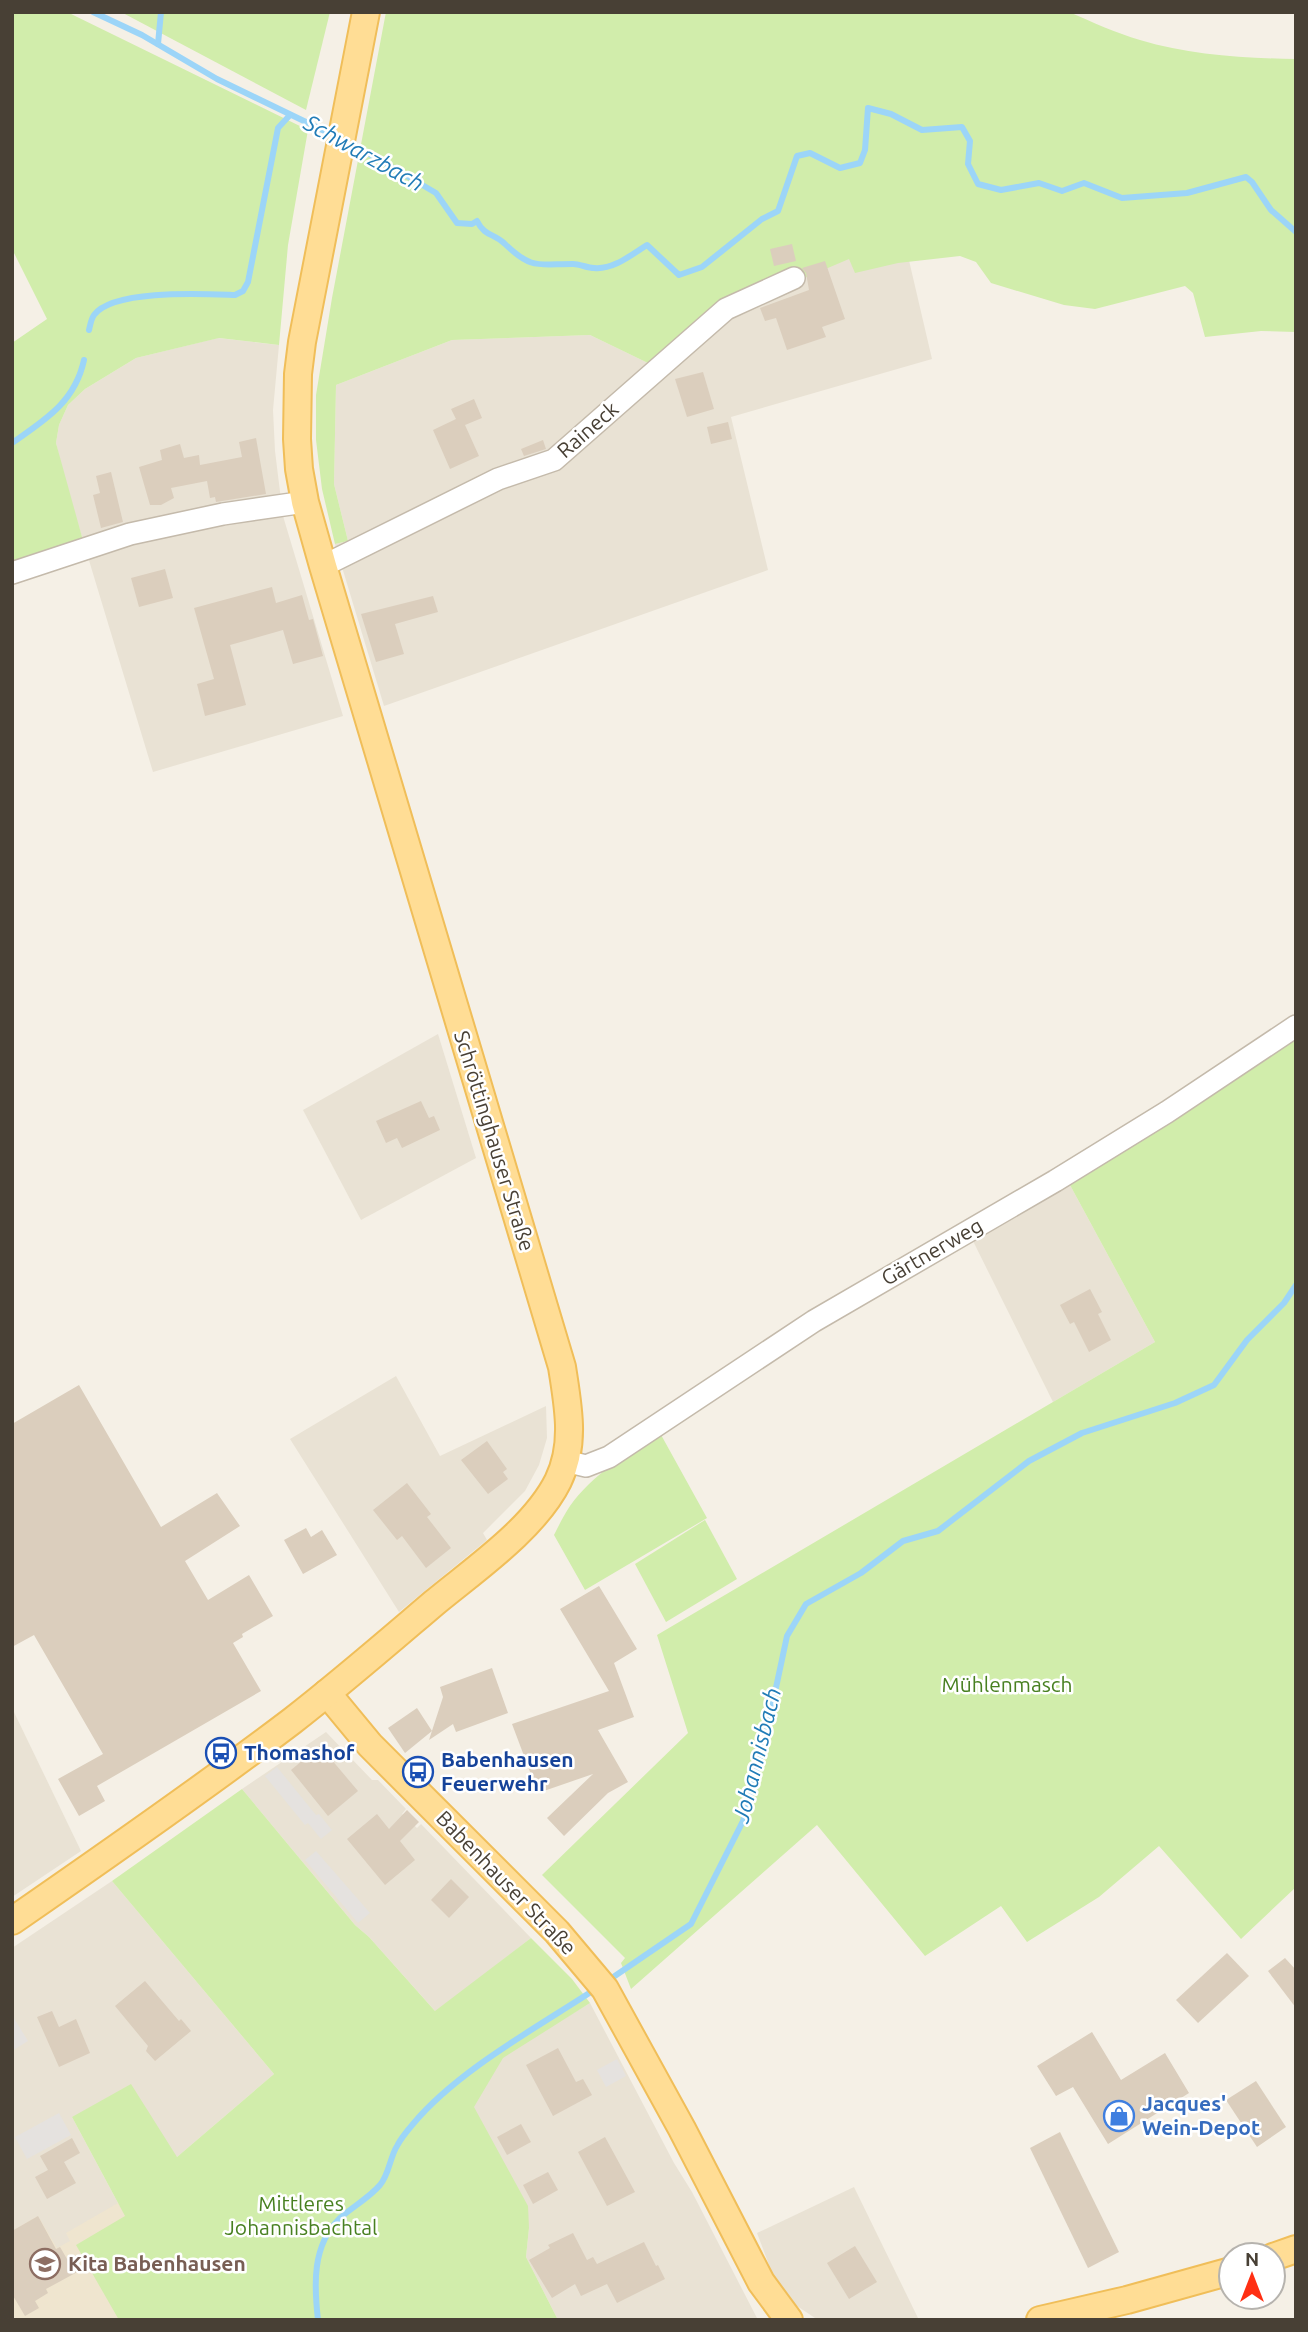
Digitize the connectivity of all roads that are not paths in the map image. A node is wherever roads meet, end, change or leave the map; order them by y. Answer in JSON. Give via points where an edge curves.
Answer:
{"nodes":[{"id":1,"x":366,"y":12,"type":"edge"},
{"id":2,"x":794,"y":278,"type":"dead end"},
{"id":3,"x":305,"y":502,"type":"junction"},
{"id":4,"x":323,"y":566,"type":"junction"},
{"id":5,"x":12,"y":573,"type":"edge"},
{"id":6,"x":1296,"y":1026,"type":"edge"},
{"id":7,"x":565,"y":1461,"type":"junction"},
{"id":8,"x":327,"y":1693,"type":"junction"},
{"id":9,"x":12,"y":1921,"type":"edge"},
{"id":10,"x":1217,"y":2275,"type":"edge"},
{"id":11,"x":789,"y":2320,"type":"edge"},
{"id":12,"x":1040,"y":2320,"type":"edge"}],
"edges":[{"from":1,"to":3,"type":"main road","name":"Schröttinghauser Straße","via":[[298,374],[297,439]]},
{"from":2,"to":4,"type":"street","name":"Raineck","via":[[726,309],[554,460],[498,479]]},
{"from":3,"to":4,"type":"main road","name":"Schröttinghauser Straße"},
{"from":3,"to":5,"type":"street","via":[[130,534]]},
{"from":4,"to":7,"type":"main road","name":"Schröttinghauser Straße","via":[[562,1367],[569,1411]]},
{"from":6,"to":7,"type":"street","name":"Gärtnerweg","via":[[1066,1174],[814,1321],[609,1457],[586,1466]]},
{"from":7,"to":8,"type":"main road","name":"Schröttinghauser Straße","via":[[548,1498],[514,1534]]},
{"from":8,"to":9,"type":"main road"},
{"from":8,"to":11,"type":"main road","name":"Babenhauser Straße","via":[[370,1745],[593,1973],[614,2004],[761,2283]]},
{"from":10,"to":12,"type":"main road"}]}
